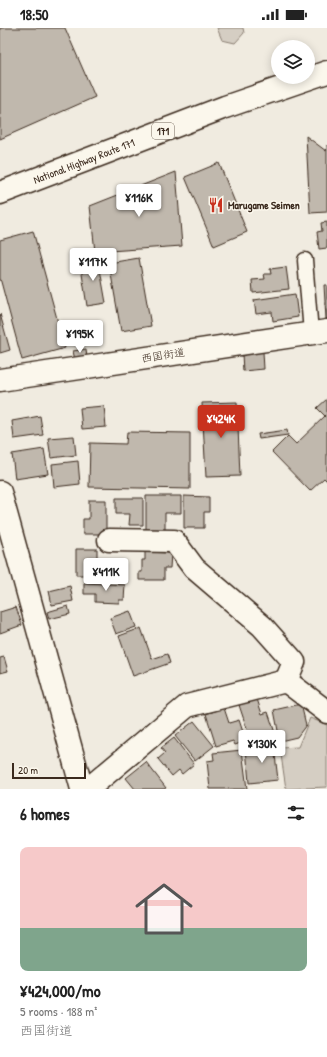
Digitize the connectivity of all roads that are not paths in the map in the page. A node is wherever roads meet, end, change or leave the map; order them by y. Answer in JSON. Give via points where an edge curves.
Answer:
{"nodes":[{"id":1,"x":327,"y":72,"type":"edge"},
{"id":2,"x":0,"y":193,"type":"edge"},
{"id":3,"x":305,"y":260,"type":"dead end"},
{"id":4,"x":319,"y":332,"type":"edge"},
{"id":5,"x":0,"y":380,"type":"edge"},
{"id":6,"x":0,"y":492,"type":"edge"},
{"id":7,"x":109,"y":540,"type":"dead end"},
{"id":8,"x":286,"y":681,"type":"junction"},
{"id":9,"x":327,"y":712,"type":"edge"},
{"id":10,"x":82,"y":789,"type":"edge"},
{"id":11,"x":88,"y":789,"type":"edge"}],
"edges":[{"from":1,"to":2,"type":"main road","name":"National Highway Route 171","number":"171","via":[[225,107]]},
{"from":3,"to":4,"type":"lane"},
{"from":4,"to":5,"type":"main road","name":"西国街道"},
{"from":6,"to":10,"type":"main road"},
{"from":7,"to":8,"type":"main road","via":[[174,541],[194,568],[262,626],[294,662]]},
{"from":8,"to":9,"type":"main road"},
{"from":8,"to":11,"type":"main road","via":[[187,706]]}]}
